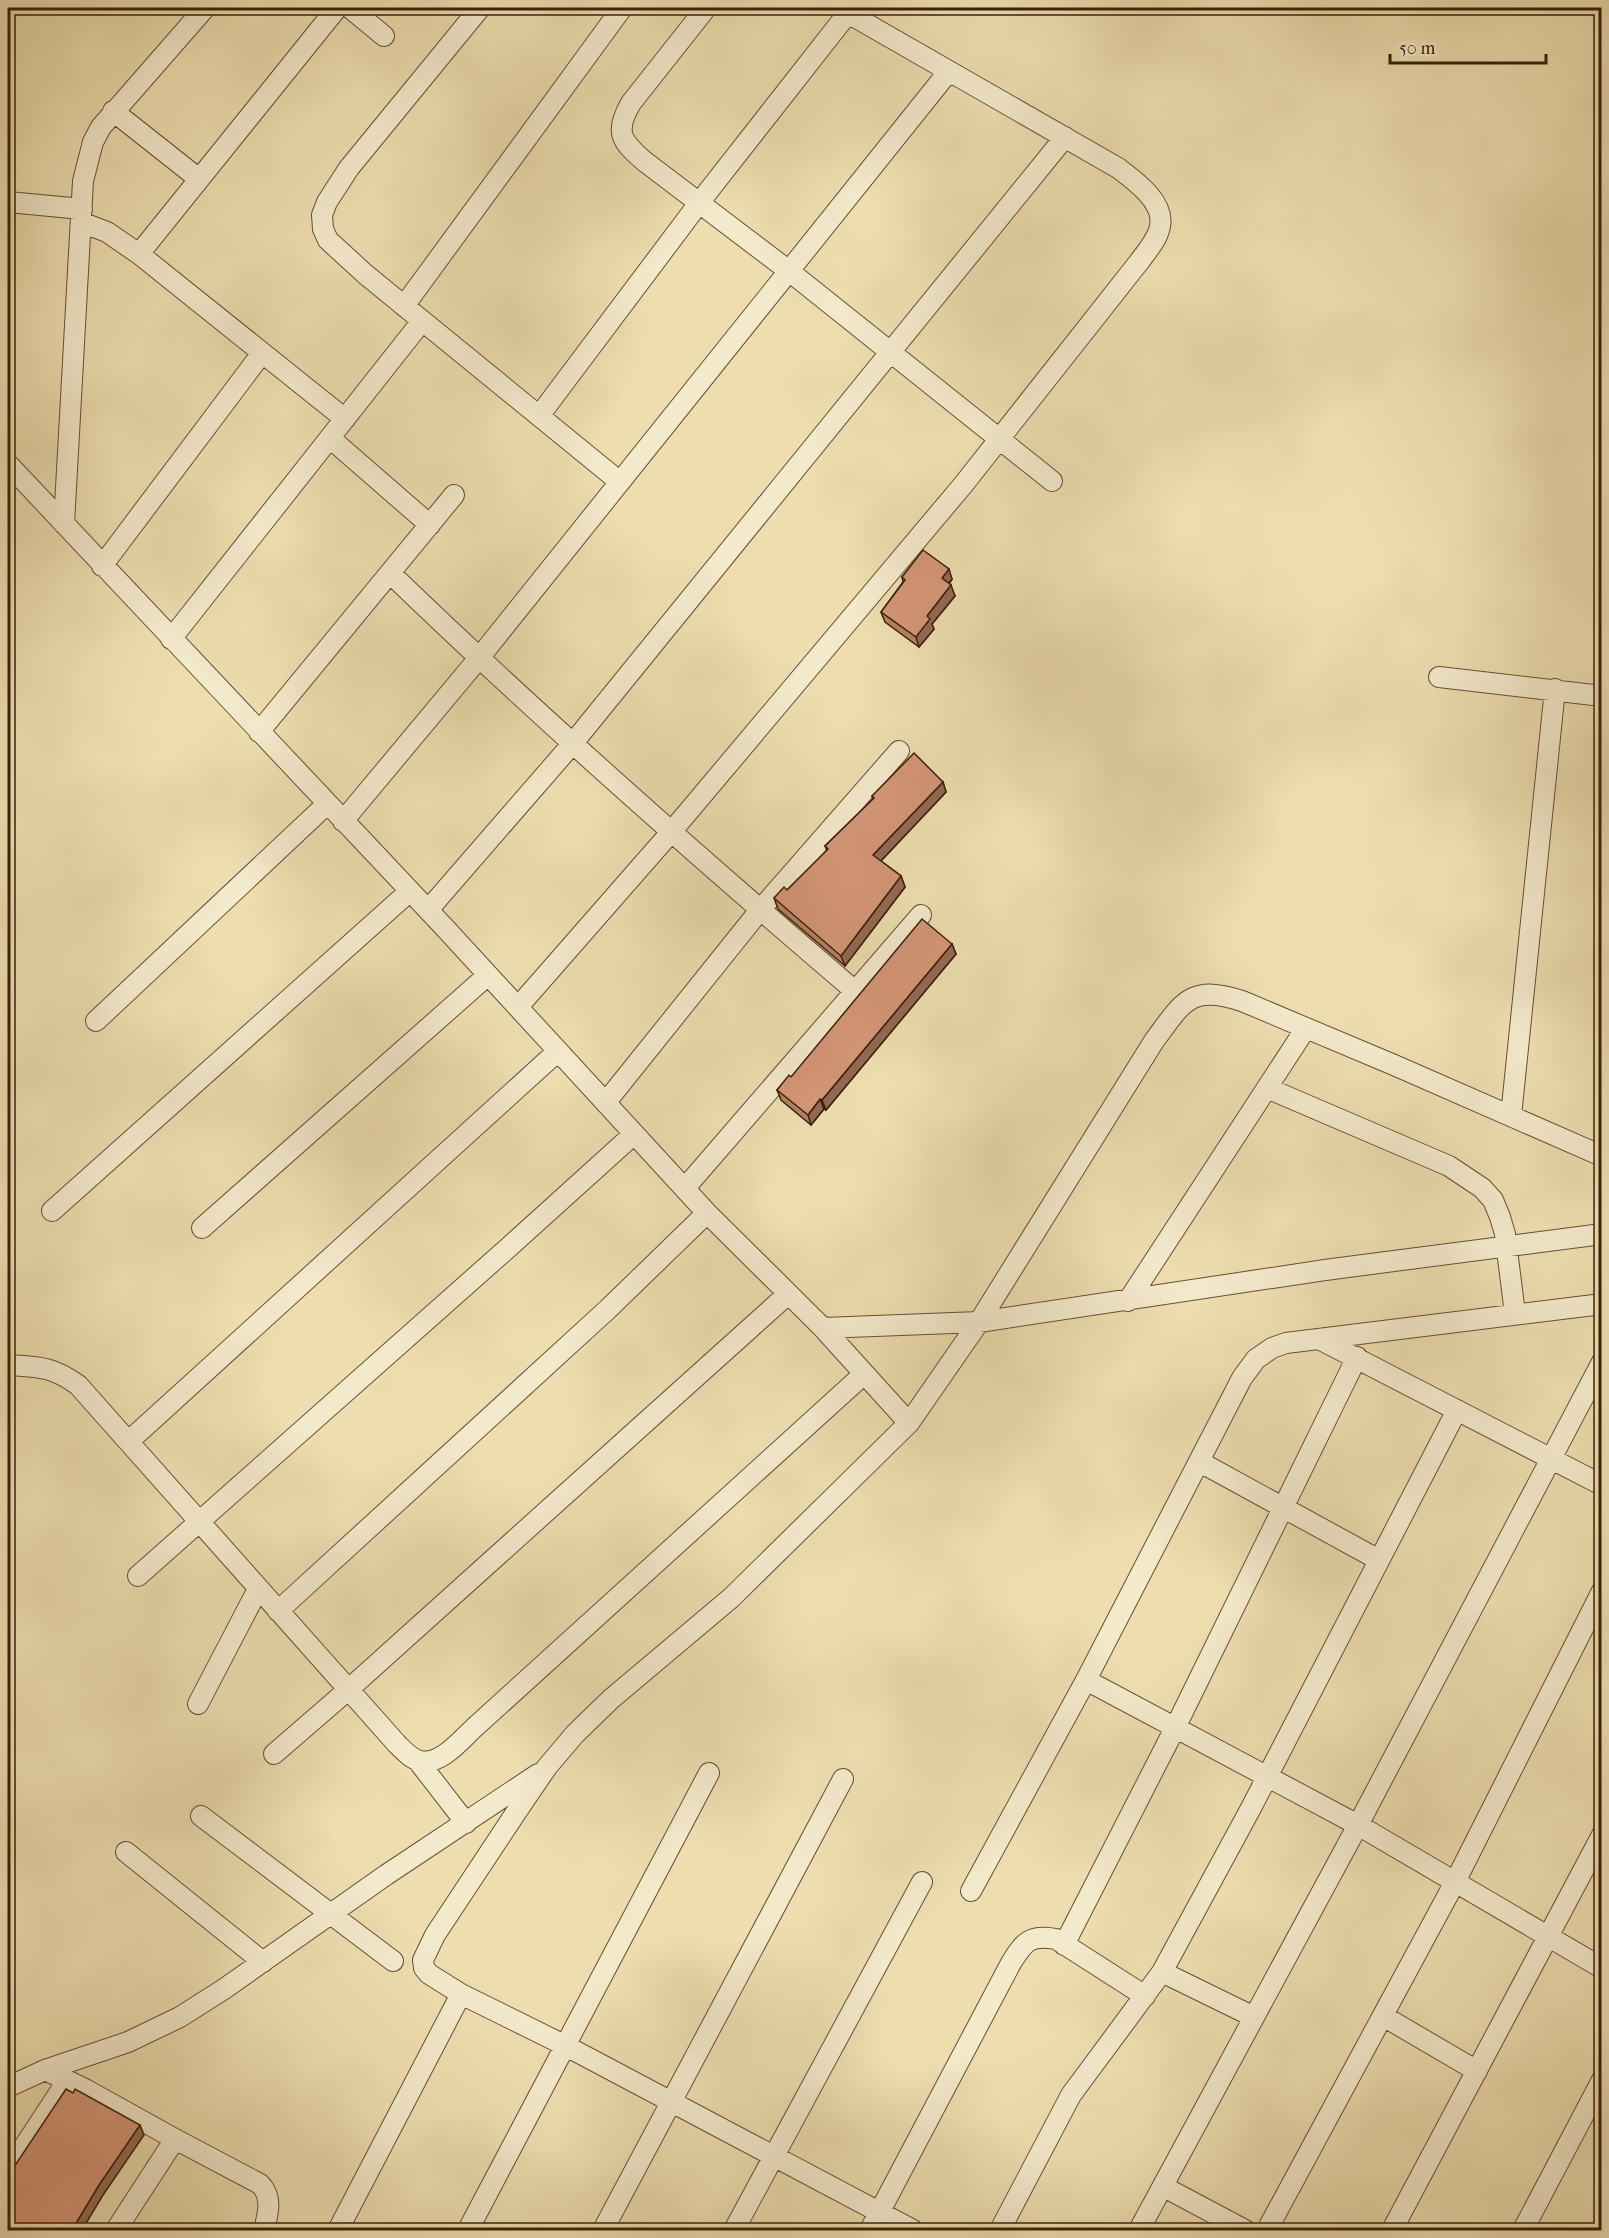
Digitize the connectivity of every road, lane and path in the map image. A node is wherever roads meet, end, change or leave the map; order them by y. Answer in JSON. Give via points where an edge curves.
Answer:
{"nodes":[{"id":1,"x":205,"y":8,"type":"edge"},
{"id":2,"x":337,"y":8,"type":"edge"},
{"id":3,"x":350,"y":8,"type":"edge"},
{"id":4,"x":480,"y":8,"type":"edge"},
{"id":5,"x":622,"y":8,"type":"edge"},
{"id":6,"x":706,"y":8,"type":"edge"},
{"id":7,"x":844,"y":10,"type":"edge"},
{"id":8,"x":384,"y":36,"type":"dead end"},
{"id":9,"x":949,"y":71,"type":"junction"},
{"id":10,"x":113,"y":111,"type":"junction"},
{"id":11,"x":1065,"y":137,"type":"junction"},
{"id":12,"x":199,"y":179,"type":"junction"},
{"id":13,"x":8,"y":202,"type":"edge"},
{"id":14,"x":699,"y":202,"type":"junction"},
{"id":15,"x":81,"y":216,"type":"junction"},
{"id":16,"x":139,"y":254,"type":"junction"},
{"id":17,"x":789,"y":271,"type":"junction"},
{"id":18,"x":404,"y":306,"type":"junction"},
{"id":19,"x":422,"y":321,"type":"junction"},
{"id":20,"x":890,"y":352,"type":"junction"},
{"id":21,"x":262,"y":353,"type":"junction"},
{"id":22,"x":539,"y":416,"type":"junction"},
{"id":23,"x":345,"y":419,"type":"junction"},
{"id":24,"x":330,"y":438,"type":"junction"},
{"id":25,"x":999,"y":440,"type":"junction"},
{"id":26,"x":8,"y":464,"type":"edge"},
{"id":27,"x":1052,"y":481,"type":"dead end"},
{"id":28,"x":620,"y":482,"type":"junction"},
{"id":29,"x":454,"y":495,"type":"dead end"},
{"id":30,"x":64,"y":524,"type":"junction"},
{"id":31,"x":430,"y":525,"type":"junction"},
{"id":32,"x":102,"y":566,"type":"junction"},
{"id":33,"x":390,"y":573,"type":"junction"},
{"id":34,"x":171,"y":639,"type":"junction"},
{"id":35,"x":479,"y":658,"type":"junction"},
{"id":36,"x":1439,"y":678,"type":"dead end"},
{"id":37,"x":1555,"y":689,"type":"junction"},
{"id":38,"x":1602,"y":696,"type":"edge"},
{"id":39,"x":259,"y":732,"type":"junction"},
{"id":40,"x":573,"y":743,"type":"junction"},
{"id":41,"x":899,"y":751,"type":"dead end"},
{"id":42,"x":327,"y":804,"type":"junction"},
{"id":43,"x":343,"y":821,"type":"junction"},
{"id":44,"x":672,"y":831,"type":"junction"},
{"id":45,"x":410,"y":891,"type":"junction"},
{"id":46,"x":428,"y":910,"type":"junction"},
{"id":47,"x":760,"y":910,"type":"junction"},
{"id":48,"x":921,"y":915,"type":"dead end"},
{"id":49,"x":488,"y":975,"type":"junction"},
{"id":50,"x":855,"y":992,"type":"junction"},
{"id":51,"x":518,"y":1007,"type":"junction"},
{"id":52,"x":96,"y":1020,"type":"dead end"},
{"id":53,"x":1306,"y":1028,"type":"junction"},
{"id":54,"x":558,"y":1051,"type":"junction"},
{"id":55,"x":1267,"y":1088,"type":"junction"},
{"id":56,"x":606,"y":1102,"type":"junction"},
{"id":57,"x":1511,"y":1116,"type":"junction"},
{"id":58,"x":634,"y":1134,"type":"junction"},
{"id":59,"x":1601,"y":1155,"type":"edge"},
{"id":60,"x":685,"y":1188,"type":"junction"},
{"id":61,"x":52,"y":1211,"type":"dead end"},
{"id":62,"x":707,"y":1213,"type":"junction"},
{"id":63,"x":201,"y":1228,"type":"dead end"},
{"id":64,"x":1602,"y":1234,"type":"edge"},
{"id":65,"x":1506,"y":1247,"type":"junction"},
{"id":66,"x":788,"y":1294,"type":"junction"},
{"id":67,"x":1128,"y":1300,"type":"junction"},
{"id":68,"x":1602,"y":1304,"type":"edge"},
{"id":69,"x":1515,"y":1314,"type":"junction"},
{"id":70,"x":979,"y":1322,"type":"junction"},
{"id":71,"x":823,"y":1328,"type":"junction"},
{"id":72,"x":1318,"y":1339,"type":"junction"},
{"id":73,"x":1357,"y":1357,"type":"junction"},
{"id":74,"x":1602,"y":1362,"type":"edge"},
{"id":75,"x":8,"y":1365,"type":"edge"},
{"id":76,"x":864,"y":1374,"type":"junction"},
{"id":77,"x":1457,"y":1410,"type":"junction"},
{"id":78,"x":909,"y":1423,"type":"junction"},
{"id":79,"x":129,"y":1442,"type":"junction"},
{"id":80,"x":1550,"y":1459,"type":"junction"},
{"id":81,"x":1200,"y":1462,"type":"junction"},
{"id":82,"x":1602,"y":1485,"type":"edge"},
{"id":83,"x":1283,"y":1508,"type":"junction"},
{"id":84,"x":199,"y":1521,"type":"junction"},
{"id":85,"x":1379,"y":1560,"type":"junction"},
{"id":86,"x":138,"y":1576,"type":"dead end"},
{"id":87,"x":258,"y":1589,"type":"junction"},
{"id":88,"x":1602,"y":1591,"type":"edge"},
{"id":89,"x":278,"y":1611,"type":"junction"},
{"id":90,"x":1086,"y":1680,"type":"junction"},
{"id":91,"x":349,"y":1689,"type":"junction"},
{"id":92,"x":198,"y":1704,"type":"dead end"},
{"id":93,"x":1176,"y":1726,"type":"junction"},
{"id":94,"x":274,"y":1754,"type":"dead end"},
{"id":95,"x":418,"y":1761,"type":"junction"},
{"id":96,"x":547,"y":1767,"type":"junction"},
{"id":97,"x":709,"y":1773,"type":"dead end"},
{"id":98,"x":1268,"y":1776,"type":"junction"},
{"id":99,"x":843,"y":1779,"type":"dead end"},
{"id":100,"x":201,"y":1816,"type":"dead end"},
{"id":101,"x":466,"y":1823,"type":"junction"},
{"id":102,"x":1358,"y":1825,"type":"junction"},
{"id":103,"x":1602,"y":1835,"type":"edge"},
{"id":104,"x":126,"y":1852,"type":"dead end"},
{"id":105,"x":922,"y":1882,"type":"dead end"},
{"id":106,"x":1455,"y":1882,"type":"junction"},
{"id":107,"x":971,"y":1891,"type":"dead end"},
{"id":108,"x":331,"y":1914,"type":"junction"},
{"id":109,"x":1549,"y":1937,"type":"junction"},
{"id":110,"x":1064,"y":1945,"type":"junction"},
{"id":111,"x":393,"y":1961,"type":"dead end"},
{"id":112,"x":263,"y":1962,"type":"junction"},
{"id":113,"x":1602,"y":1968,"type":"edge"},
{"id":114,"x":1162,"y":1972,"type":"junction"},
{"id":115,"x":461,"y":1994,"type":"junction"},
{"id":116,"x":1145,"y":1996,"type":"junction"},
{"id":117,"x":1383,"y":2016,"type":"junction"},
{"id":118,"x":1254,"y":2018,"type":"junction"},
{"id":119,"x":566,"y":2046,"type":"junction"},
{"id":120,"x":45,"y":2070,"type":"junction"},
{"id":121,"x":1478,"y":2071,"type":"junction"},
{"id":122,"x":1602,"y":2080,"type":"edge"},
{"id":123,"x":67,"y":2081,"type":"junction"},
{"id":124,"x":8,"y":2087,"type":"edge"},
{"id":125,"x":671,"y":2102,"type":"junction"},
{"id":126,"x":175,"y":2139,"type":"junction"},
{"id":127,"x":773,"y":2156,"type":"junction"},
{"id":128,"x":8,"y":2171,"type":"edge"},
{"id":129,"x":1164,"y":2187,"type":"junction"},
{"id":130,"x":879,"y":2213,"type":"junction"},
{"id":131,"x":116,"y":2230,"type":"edge"},
{"id":132,"x":264,"y":2230,"type":"edge"},
{"id":133,"x":338,"y":2230,"type":"edge"},
{"id":134,"x":468,"y":2230,"type":"edge"},
{"id":135,"x":603,"y":2230,"type":"edge"},
{"id":136,"x":734,"y":2230,"type":"edge"},
{"id":137,"x":870,"y":2230,"type":"edge"},
{"id":138,"x":913,"y":2230,"type":"edge"},
{"id":139,"x":1000,"y":2230,"type":"edge"},
{"id":140,"x":1139,"y":2230,"type":"edge"},
{"id":141,"x":1245,"y":2230,"type":"edge"},
{"id":142,"x":1267,"y":2230,"type":"edge"},
{"id":143,"x":1392,"y":2230,"type":"edge"},
{"id":144,"x":1523,"y":2230,"type":"edge"}],
"edges":[{"from":1,"to":10,"type":"street"},
{"from":2,"to":12,"type":"street"},
{"from":3,"to":8,"type":"street"},
{"from":4,"to":18,"type":"street","via":[[349,168],[322,215],[328,240]]},
{"from":5,"to":18,"type":"street"},
{"from":6,"to":14,"type":"street","via":[[631,103],[620,130],[633,152]]},
{"from":7,"to":9,"type":"street"},
{"from":7,"to":14,"type":"street"},
{"from":9,"to":11,"type":"street"},
{"from":9,"to":17,"type":"street"},
{"from":10,"to":12,"type":"street"},
{"from":10,"to":15,"type":"street","via":[[93,142],[83,181]]},
{"from":11,"to":20,"type":"street"},
{"from":11,"to":25,"type":"street","via":[[1134,180],[1161,215],[1160,226],[1139,262]]},
{"from":12,"to":16,"type":"street"},
{"from":13,"to":15,"type":"street"},
{"from":14,"to":17,"type":"street"},
{"from":14,"to":22,"type":"street"},
{"from":15,"to":16,"type":"street"},
{"from":15,"to":30,"type":"street"},
{"from":16,"to":21,"type":"street"},
{"from":17,"to":20,"type":"street"},
{"from":17,"to":28,"type":"street"},
{"from":18,"to":19,"type":"street"},
{"from":19,"to":22,"type":"street"},
{"from":19,"to":23,"type":"street"},
{"from":20,"to":25,"type":"street"},
{"from":20,"to":40,"type":"street"},
{"from":21,"to":23,"type":"street"},
{"from":21,"to":32,"type":"street"},
{"from":22,"to":28,"type":"street"},
{"from":23,"to":24,"type":"street"},
{"from":24,"to":31,"type":"street"},
{"from":24,"to":34,"type":"street"},
{"from":25,"to":27,"type":"street"},
{"from":25,"to":44,"type":"street"},
{"from":26,"to":30,"type":"street"},
{"from":28,"to":35,"type":"street"},
{"from":29,"to":31,"type":"street"},
{"from":30,"to":32,"type":"street"},
{"from":31,"to":33,"type":"street"},
{"from":32,"to":34,"type":"street"},
{"from":33,"to":35,"type":"street"},
{"from":33,"to":39,"type":"street"},
{"from":34,"to":39,"type":"street"},
{"from":35,"to":40,"type":"street"},
{"from":35,"to":43,"type":"street"},
{"from":36,"to":37,"type":"street"},
{"from":37,"to":38,"type":"street"},
{"from":37,"to":57,"type":"street"},
{"from":39,"to":42,"type":"street"},
{"from":40,"to":44,"type":"street"},
{"from":40,"to":46,"type":"street"},
{"from":41,"to":47,"type":"street"},
{"from":42,"to":43,"type":"street"},
{"from":42,"to":52,"type":"street"},
{"from":43,"to":45,"type":"street"},
{"from":44,"to":47,"type":"street"},
{"from":44,"to":51,"type":"street"},
{"from":45,"to":46,"type":"street"},
{"from":45,"to":61,"type":"street"},
{"from":46,"to":49,"type":"street"},
{"from":47,"to":50,"type":"street"},
{"from":47,"to":56,"type":"street"},
{"from":48,"to":50,"type":"street"},
{"from":49,"to":51,"type":"street"},
{"from":49,"to":63,"type":"street"},
{"from":50,"to":60,"type":"street"},
{"from":51,"to":54,"type":"street"},
{"from":53,"to":55,"type":"street"},
{"from":53,"to":57,"type":"street"},
{"from":53,"to":70,"type":"street","via":[[1222,994],[1202,993],[1187,1001],[1154,1041]]},
{"from":54,"to":56,"type":"street"},
{"from":54,"to":79,"type":"street"},
{"from":55,"to":65,"type":"street","via":[[1468,1177],[1493,1200]]},
{"from":55,"to":67,"type":"street"},
{"from":56,"to":58,"type":"street"},
{"from":57,"to":59,"type":"street"},
{"from":58,"to":60,"type":"street"},
{"from":58,"to":84,"type":"street"},
{"from":60,"to":62,"type":"street"},
{"from":62,"to":66,"type":"street"},
{"from":62,"to":89,"type":"street","via":[[608,1310]]},
{"from":64,"to":65,"type":"street"},
{"from":65,"to":67,"type":"street"},
{"from":65,"to":69,"type":"street"},
{"from":66,"to":71,"type":"street"},
{"from":66,"to":91,"type":"street"},
{"from":67,"to":70,"type":"street"},
{"from":68,"to":69,"type":"street"},
{"from":69,"to":72,"type":"street"},
{"from":70,"to":71,"type":"street"},
{"from":70,"to":78,"type":"street"},
{"from":71,"to":76,"type":"street"},
{"from":72,"to":73,"type":"street"},
{"from":72,"to":81,"type":"street","via":[[1286,1343],[1256,1359],[1242,1378]]},
{"from":73,"to":77,"type":"street"},
{"from":73,"to":83,"type":"street"},
{"from":74,"to":80,"type":"street"},
{"from":75,"to":79,"type":"street","via":[[62,1373],[78,1385]]},
{"from":76,"to":78,"type":"street"},
{"from":76,"to":95,"type":"street","via":[[453,1747],[429,1762]]},
{"from":77,"to":80,"type":"street"},
{"from":77,"to":85,"type":"street"},
{"from":78,"to":96,"type":"street","via":[[731,1598],[575,1734]]},
{"from":79,"to":84,"type":"street"},
{"from":80,"to":82,"type":"street"},
{"from":80,"to":102,"type":"street"},
{"from":81,"to":83,"type":"street"},
{"from":81,"to":90,"type":"street"},
{"from":83,"to":85,"type":"street"},
{"from":83,"to":93,"type":"street"},
{"from":84,"to":86,"type":"street"},
{"from":84,"to":87,"type":"street"},
{"from":85,"to":98,"type":"street"},
{"from":87,"to":89,"type":"street"},
{"from":87,"to":92,"type":"street"},
{"from":88,"to":106,"type":"street"},
{"from":89,"to":91,"type":"street"},
{"from":90,"to":93,"type":"street"},
{"from":90,"to":107,"type":"street"},
{"from":91,"to":94,"type":"street"},
{"from":91,"to":95,"type":"street","via":[[397,1744]]},
{"from":93,"to":98,"type":"street"},
{"from":93,"to":110,"type":"street"},
{"from":95,"to":101,"type":"street"},
{"from":96,"to":101,"type":"street"},
{"from":96,"to":115,"type":"street","via":[[425,1952],[424,1968],[429,1974]]},
{"from":97,"to":119,"type":"street"},
{"from":98,"to":102,"type":"street"},
{"from":98,"to":114,"type":"street"},
{"from":99,"to":125,"type":"street"},
{"from":100,"to":108,"type":"street"},
{"from":101,"to":108,"type":"street"},
{"from":102,"to":106,"type":"street"},
{"from":102,"to":118,"type":"street"},
{"from":103,"to":109,"type":"street"},
{"from":104,"to":112,"type":"street"},
{"from":105,"to":127,"type":"street"},
{"from":106,"to":109,"type":"street"},
{"from":106,"to":117,"type":"street"},
{"from":108,"to":111,"type":"street"},
{"from":108,"to":112,"type":"street"},
{"from":109,"to":113,"type":"street"},
{"from":109,"to":121,"type":"street"},
{"from":110,"to":116,"type":"street"},
{"from":110,"to":130,"type":"street","via":[[1042,1936],[1029,1939],[1019,1950]]},
{"from":112,"to":120,"type":"street","via":[[154,2031]]},
{"from":114,"to":116,"type":"street"},
{"from":114,"to":118,"type":"street"},
{"from":115,"to":119,"type":"street"},
{"from":115,"to":133,"type":"street"},
{"from":116,"to":139,"type":"street","via":[[1071,2095]]},
{"from":117,"to":121,"type":"street"},
{"from":117,"to":142,"type":"street"},
{"from":118,"to":129,"type":"street"},
{"from":119,"to":125,"type":"street"},
{"from":119,"to":134,"type":"street"},
{"from":120,"to":123,"type":"street"},
{"from":120,"to":124,"type":"street"},
{"from":121,"to":143,"type":"street"},
{"from":122,"to":144,"type":"street"},
{"from":123,"to":126,"type":"street"},
{"from":123,"to":128,"type":"street"},
{"from":125,"to":127,"type":"street"},
{"from":125,"to":135,"type":"street"},
{"from":126,"to":131,"type":"street"},
{"from":126,"to":132,"type":"street","via":[[266,2190],[269,2199]]},
{"from":127,"to":130,"type":"street"},
{"from":127,"to":136,"type":"street"},
{"from":129,"to":140,"type":"street"},
{"from":129,"to":141,"type":"street"},
{"from":130,"to":137,"type":"street"},
{"from":130,"to":138,"type":"street"}]}
